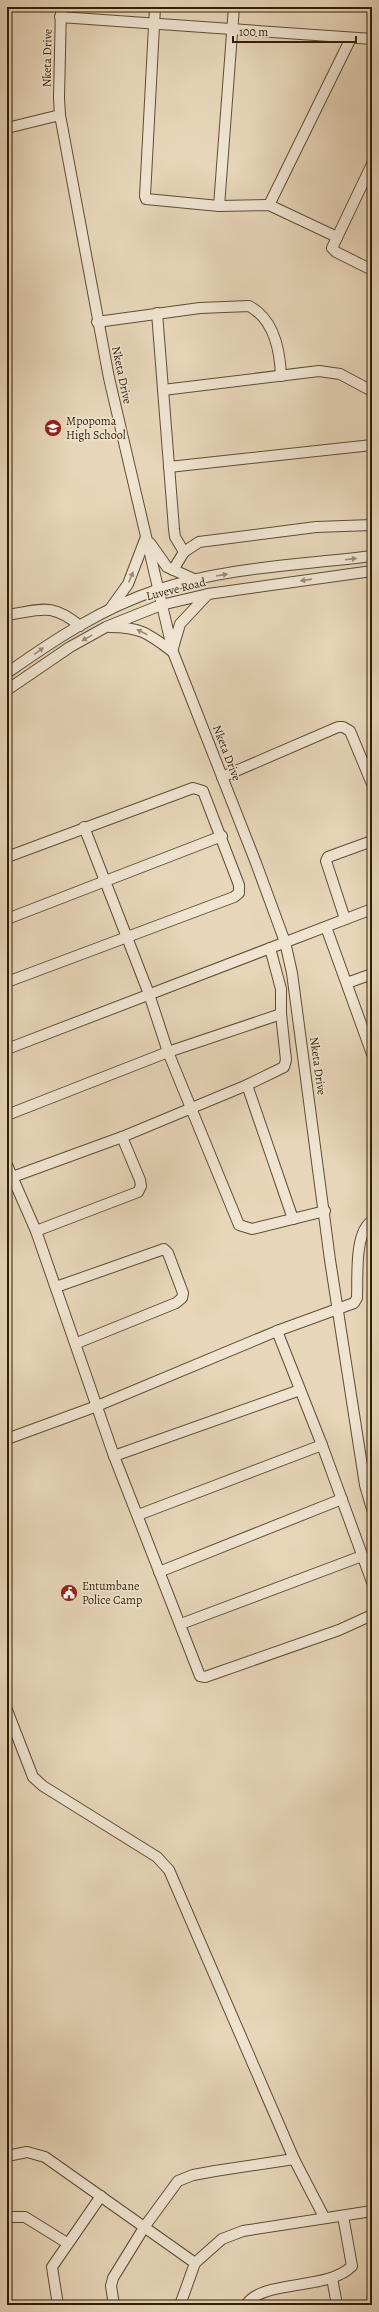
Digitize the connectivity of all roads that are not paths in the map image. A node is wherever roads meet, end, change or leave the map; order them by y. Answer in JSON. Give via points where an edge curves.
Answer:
{"nodes":[{"id":1,"x":155,"y":7,"type":"edge"},
{"id":2,"x":234,"y":7,"type":"edge"},
{"id":3,"x":61,"y":12,"type":"edge"},
{"id":4,"x":154,"y":24,"type":"junction"},
{"id":5,"x":232,"y":28,"type":"junction"},
{"id":6,"x":351,"y":38,"type":"junction"},
{"id":7,"x":372,"y":39,"type":"edge"},
{"id":8,"x":60,"y":115,"type":"junction"},
{"id":9,"x":7,"y":128,"type":"edge"},
{"id":10,"x":372,"y":164,"type":"edge"},
{"id":11,"x":269,"y":205,"type":"junction"},
{"id":12,"x":220,"y":206,"type":"junction"},
{"id":13,"x":337,"y":237,"type":"junction"},
{"id":14,"x":372,"y":270,"type":"edge"},
{"id":15,"x":157,"y":313,"type":"junction"},
{"id":16,"x":97,"y":322,"type":"junction"},
{"id":17,"x":281,"y":376,"type":"junction"},
{"id":18,"x":163,"y":390,"type":"junction"},
{"id":19,"x":372,"y":391,"type":"edge"},
{"id":20,"x":372,"y":445,"type":"edge"},
{"id":21,"x":169,"y":467,"type":"junction"},
{"id":22,"x":372,"y":525,"type":"edge"},
{"id":23,"x":146,"y":536,"type":"junction"},
{"id":24,"x":184,"y":552,"type":"junction"},
{"id":25,"x":372,"y":556,"type":"edge"},
{"id":26,"x":173,"y":570,"type":"junction"},
{"id":27,"x":372,"y":571,"type":"edge"},
{"id":28,"x":196,"y":580,"type":"junction"},
{"id":29,"x":157,"y":590,"type":"junction"},
{"id":30,"x":208,"y":594,"type":"junction"},
{"id":31,"x":160,"y":605,"type":"junction"},
{"id":32,"x":110,"y":609,"type":"junction"},
{"id":33,"x":7,"y":615,"type":"edge"},
{"id":34,"x":80,"y":626,"type":"junction"},
{"id":35,"x":106,"y":627,"type":"junction"},
{"id":36,"x":173,"y":652,"type":"junction"},
{"id":37,"x":7,"y":673,"type":"edge"},
{"id":38,"x":7,"y":690,"type":"edge"},
{"id":39,"x":222,"y":777,"type":"junction"},
{"id":40,"x":371,"y":780,"type":"edge"},
{"id":41,"x":84,"y":827,"type":"junction"},
{"id":42,"x":222,"y":836,"type":"junction"},
{"id":43,"x":372,"y":841,"type":"edge"},
{"id":44,"x":7,"y":857,"type":"edge"},
{"id":45,"x":105,"y":882,"type":"junction"},
{"id":46,"x":372,"y":909,"type":"edge"},
{"id":47,"x":7,"y":918,"type":"edge"},
{"id":48,"x":346,"y":919,"type":"junction"},
{"id":49,"x":326,"y":927,"type":"junction"},
{"id":50,"x":127,"y":937,"type":"junction"},
{"id":51,"x":285,"y":942,"type":"junction"},
{"id":52,"x":270,"y":948,"type":"junction"},
{"id":53,"x":372,"y":974,"type":"edge"},
{"id":54,"x":7,"y":982,"type":"edge"},
{"id":55,"x":348,"y":983,"type":"junction"},
{"id":56,"x":149,"y":994,"type":"junction"},
{"id":57,"x":281,"y":1014,"type":"junction"},
{"id":58,"x":370,"y":1040,"type":"edge"},
{"id":59,"x":7,"y":1049,"type":"edge"},
{"id":60,"x":168,"y":1052,"type":"junction"},
{"id":61,"x":372,"y":1054,"type":"edge"},
{"id":62,"x":247,"y":1085,"type":"junction"},
{"id":63,"x":190,"y":1108,"type":"junction"},
{"id":64,"x":7,"y":1115,"type":"edge"},
{"id":65,"x":122,"y":1137,"type":"junction"},
{"id":66,"x":7,"y":1165,"type":"edge"},
{"id":67,"x":10,"y":1178,"type":"edge"},
{"id":68,"x":325,"y":1211,"type":"junction"},
{"id":69,"x":293,"y":1219,"type":"junction"},
{"id":70,"x":372,"y":1220,"type":"edge"},
{"id":71,"x":36,"y":1231,"type":"junction"},
{"id":72,"x":56,"y":1287,"type":"junction"},
{"id":73,"x":338,"y":1309,"type":"junction"},
{"id":74,"x":277,"y":1331,"type":"junction"},
{"id":75,"x":77,"y":1343,"type":"junction"},
{"id":76,"x":300,"y":1390,"type":"junction"},
{"id":77,"x":97,"y":1406,"type":"junction"},
{"id":78,"x":7,"y":1439,"type":"edge"},
{"id":79,"x":322,"y":1445,"type":"junction"},
{"id":80,"x":114,"y":1456,"type":"junction"},
{"id":81,"x":342,"y":1499,"type":"junction"},
{"id":82,"x":372,"y":1509,"type":"edge"},
{"id":83,"x":138,"y":1515,"type":"junction"},
{"id":84,"x":362,"y":1556,"type":"junction"},
{"id":85,"x":159,"y":1572,"type":"junction"},
{"id":86,"x":372,"y":1582,"type":"edge"},
{"id":87,"x":372,"y":1615,"type":"edge"},
{"id":88,"x":181,"y":1624,"type":"junction"},
{"id":89,"x":7,"y":1710,"type":"edge"},
{"id":90,"x":7,"y":2156,"type":"edge"},
{"id":91,"x":294,"y":2159,"type":"junction"},
{"id":92,"x":101,"y":2196,"type":"junction"},
{"id":93,"x":372,"y":2211,"type":"edge"},
{"id":94,"x":343,"y":2216,"type":"junction"},
{"id":95,"x":7,"y":2217,"type":"edge"},
{"id":96,"x":324,"y":2217,"type":"junction"},
{"id":97,"x":145,"y":2226,"type":"junction"},
{"id":98,"x":67,"y":2243,"type":"junction"},
{"id":99,"x":195,"y":2263,"type":"junction"},
{"id":100,"x":332,"y":2278,"type":"junction"},
{"id":101,"x":58,"y":2305,"type":"edge"},
{"id":102,"x":114,"y":2305,"type":"edge"},
{"id":103,"x":180,"y":2305,"type":"edge"},
{"id":104,"x":246,"y":2305,"type":"edge"},
{"id":105,"x":337,"y":2305,"type":"edge"}],
"edges":[{"from":1,"to":4,"type":"street"},
{"from":2,"to":5,"type":"street"},
{"from":3,"to":4,"type":"street"},
{"from":3,"to":8,"type":"street","name":"Nketa Drive"},
{"from":4,"to":5,"type":"street"},
{"from":4,"to":12,"type":"street","via":[[145,196],[148,200]]},
{"from":5,"to":6,"type":"street"},
{"from":5,"to":12,"type":"street"},
{"from":6,"to":7,"type":"street"},
{"from":6,"to":11,"type":"street"},
{"from":8,"to":9,"type":"street"},
{"from":8,"to":16,"type":"street","name":"Nketa Drive"},
{"from":10,"to":13,"type":"street"},
{"from":11,"to":12,"type":"street"},
{"from":11,"to":13,"type":"street"},
{"from":13,"to":14,"type":"street","via":[[332,248],[336,252]]},
{"from":15,"to":16,"type":"street"},
{"from":15,"to":17,"type":"street","via":[[249,306],[260,314],[273,333],[280,359]]},
{"from":15,"to":18,"type":"street"},
{"from":16,"to":23,"type":"street","name":"Nketa Drive"},
{"from":17,"to":18,"type":"street"},
{"from":17,"to":19,"type":"street","via":[[330,372],[340,374]]},
{"from":18,"to":21,"type":"street"},
{"from":20,"to":21,"type":"street"},
{"from":21,"to":24,"type":"street","via":[[175,537]]},
{"from":22,"to":24,"type":"street","via":[[316,527],[199,542]]},
{"from":23,"to":26,"type":"street","via":[[161,560]]},
{"from":23,"to":29,"type":"street","name":"Nketa Drive"},
{"from":32,"to":23,"type":"street","one_way":true,"via":[[128,584]]},
{"from":24,"to":26,"type":"street"},
{"from":28,"to":25,"type":"street","name":"Luveve Road","one_way":true},
{"from":26,"to":28,"type":"street"},
{"from":27,"to":30,"type":"street","name":"Luveve Road","one_way":true},
{"from":28,"to":29,"type":"street","name":"Luveve Road"},
{"from":29,"to":31,"type":"street","name":"Nketa Drive"},
{"from":29,"to":32,"type":"street","name":"Luveve Road"},
{"from":30,"to":31,"type":"street","name":"Luveve Road"},
{"from":30,"to":36,"type":"street","via":[[180,624]]},
{"from":31,"to":35,"type":"street","name":"Luveve Road"},
{"from":31,"to":36,"type":"street","name":"Nketa Drive"},
{"from":32,"to":34,"type":"street","name":"Luveve Road"},
{"from":33,"to":34,"type":"street","via":[[49,608],[66,614]]},
{"from":37,"to":34,"type":"street","name":"Luveve Road","one_way":true},
{"from":36,"to":35,"type":"street","one_way":true,"via":[[135,628]]},
{"from":35,"to":38,"type":"street","name":"Luveve Road","one_way":true,"via":[[70,647]]},
{"from":36,"to":39,"type":"street","name":"Nketa Drive"},
{"from":39,"to":40,"type":"street","via":[[334,728],[343,727],[350,731]]},
{"from":39,"to":51,"type":"street","name":"Nketa Drive"},
{"from":41,"to":42,"type":"street","via":[[193,788],[203,791]]},
{"from":41,"to":44,"type":"street"},
{"from":41,"to":45,"type":"street"},
{"from":42,"to":45,"type":"street"},
{"from":42,"to":50,"type":"street","via":[[239,885],[239,892],[234,897]]},
{"from":43,"to":48,"type":"street","via":[[328,857],[326,860]]},
{"from":45,"to":47,"type":"street"},
{"from":45,"to":50,"type":"street"},
{"from":46,"to":48,"type":"street"},
{"from":48,"to":49,"type":"street"},
{"from":49,"to":51,"type":"street"},
{"from":49,"to":55,"type":"street"},
{"from":50,"to":54,"type":"street"},
{"from":50,"to":56,"type":"street"},
{"from":51,"to":52,"type":"street"},
{"from":51,"to":68,"type":"street","name":"Nketa Drive","via":[[292,973]]},
{"from":52,"to":56,"type":"street"},
{"from":52,"to":57,"type":"street","via":[[281,989]]},
{"from":53,"to":55,"type":"street"},
{"from":55,"to":58,"type":"street"},
{"from":56,"to":59,"type":"street"},
{"from":56,"to":60,"type":"street"},
{"from":57,"to":60,"type":"street"},
{"from":57,"to":62,"type":"street","via":[[286,1064],[281,1069]]},
{"from":58,"to":61,"type":"street"},
{"from":60,"to":63,"type":"street"},
{"from":60,"to":64,"type":"street"},
{"from":62,"to":63,"type":"street"},
{"from":62,"to":69,"type":"street"},
{"from":63,"to":65,"type":"street"},
{"from":63,"to":69,"type":"street","via":[[239,1225],[252,1229]]},
{"from":65,"to":67,"type":"street"},
{"from":65,"to":71,"type":"street","via":[[140,1180],[138,1192]]},
{"from":66,"to":67,"type":"street"},
{"from":67,"to":71,"type":"street"},
{"from":68,"to":69,"type":"street"},
{"from":68,"to":73,"type":"street","name":"Nketa Drive"},
{"from":70,"to":73,"type":"street","via":[[366,1224],[359,1244],[356,1301]]},
{"from":71,"to":72,"type":"street"},
{"from":72,"to":75,"type":"street"},
{"from":72,"to":75,"type":"street","via":[[164,1249],[168,1253],[183,1293],[182,1298],[176,1303]]},
{"from":73,"to":74,"type":"street"},
{"from":73,"to":82,"type":"street","name":"Nketa Drive","via":[[365,1485]]},
{"from":74,"to":76,"type":"street"},
{"from":74,"to":77,"type":"street"},
{"from":75,"to":77,"type":"street"},
{"from":76,"to":79,"type":"street"},
{"from":76,"to":80,"type":"street"},
{"from":77,"to":78,"type":"street"},
{"from":77,"to":80,"type":"street"},
{"from":79,"to":81,"type":"street"},
{"from":79,"to":83,"type":"street"},
{"from":80,"to":83,"type":"street"},
{"from":81,"to":84,"type":"street"},
{"from":81,"to":85,"type":"street"},
{"from":83,"to":85,"type":"street"},
{"from":84,"to":86,"type":"street"},
{"from":84,"to":88,"type":"street"},
{"from":85,"to":88,"type":"street"},
{"from":87,"to":88,"type":"street","via":[[339,1630],[203,1678],[200,1676]]},
{"from":89,"to":91,"type":"street","via":[[33,1777],[43,1786],[156,1857],[169,1870]]},
{"from":90,"to":92,"type":"street","via":[[36,2153]]},
{"from":91,"to":96,"type":"street"},
{"from":91,"to":97,"type":"street","via":[[185,2178],[173,2187]]},
{"from":92,"to":97,"type":"street"},
{"from":92,"to":98,"type":"street"},
{"from":93,"to":94,"type":"street"},
{"from":94,"to":96,"type":"street"},
{"from":94,"to":100,"type":"street","via":[[352,2266],[342,2275]]},
{"from":95,"to":98,"type":"street","via":[[25,2217]]},
{"from":96,"to":99,"type":"street","via":[[243,2231],[222,2238]]},
{"from":97,"to":99,"type":"street"},
{"from":97,"to":102,"type":"street","via":[[113,2278],[111,2286]]},
{"from":98,"to":101,"type":"street","via":[[52,2267]]},
{"from":99,"to":103,"type":"street"},
{"from":100,"to":104,"type":"street","via":[[261,2293],[250,2299]]},
{"from":100,"to":105,"type":"street"}]}
